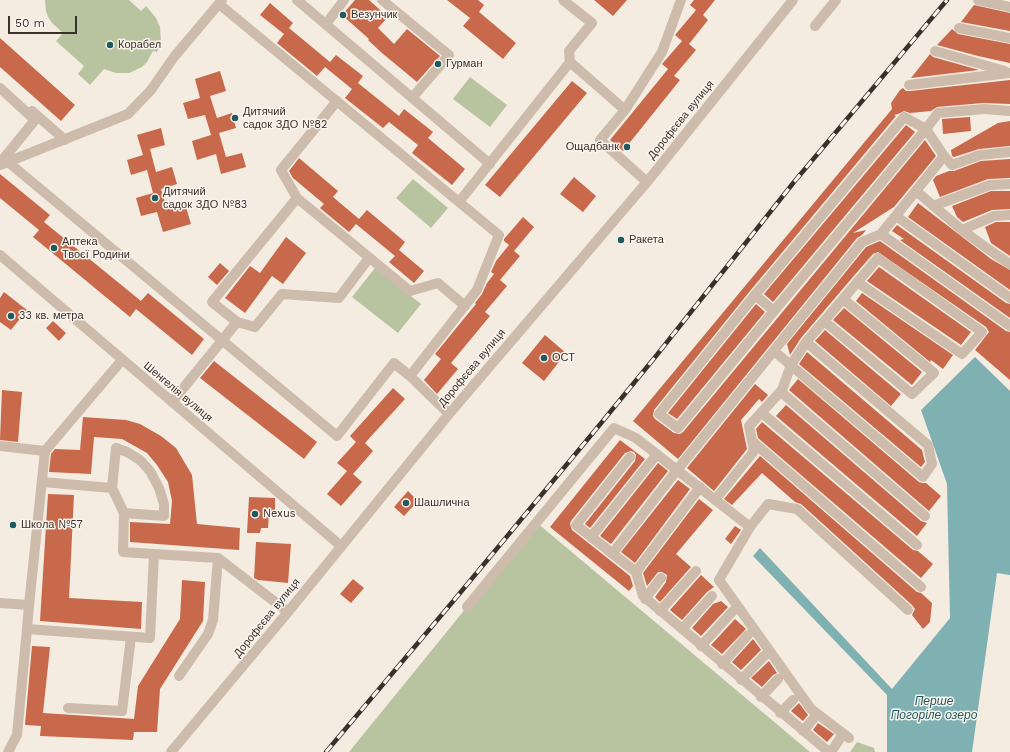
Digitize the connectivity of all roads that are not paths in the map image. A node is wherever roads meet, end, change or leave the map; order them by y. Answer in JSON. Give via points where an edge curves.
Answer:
{"nodes":[{"id":1,"x":296,"y":0,"type":"edge"},
{"id":2,"x":344,"y":0,"type":"edge"},
{"id":3,"x":382,"y":0,"type":"edge"},
{"id":4,"x":563,"y":0,"type":"edge"},
{"id":5,"x":680,"y":0,"type":"edge"},
{"id":6,"x":836,"y":0,"type":"edge"},
{"id":7,"x":978,"y":0,"type":"edge"},
{"id":8,"x":791,"y":1,"type":"edge"},
{"id":9,"x":221,"y":2,"type":"edge"},
{"id":10,"x":1010,"y":7,"type":"edge"},
{"id":11,"x":326,"y":24,"type":"junction"},
{"id":12,"x":815,"y":26,"type":"dead end"},
{"id":13,"x":959,"y":28,"type":"dead end"},
{"id":14,"x":1010,"y":38,"type":"edge"},
{"id":15,"x":935,"y":51,"type":"dead end"},
{"id":16,"x":570,"y":62,"type":"junction"},
{"id":17,"x":1010,"y":73,"type":"edge"},
{"id":18,"x":0,"y":84,"type":"edge"},
{"id":19,"x":909,"y":85,"type":"dead end"},
{"id":20,"x":0,"y":88,"type":"edge"},
{"id":21,"x":412,"y":98,"type":"junction"},
{"id":22,"x":337,"y":101,"type":"junction"},
{"id":23,"x":625,"y":110,"type":"junction"},
{"id":24,"x":1010,"y":111,"type":"edge"},
{"id":25,"x":926,"y":128,"type":"junction"},
{"id":26,"x":65,"y":140,"type":"junction"},
{"id":27,"x":1010,"y":152,"type":"edge"},
{"id":28,"x":944,"y":156,"type":"junction"},
{"id":29,"x":3,"y":163,"type":"edge"},
{"id":30,"x":490,"y":164,"type":"junction"},
{"id":31,"x":647,"y":182,"type":"junction"},
{"id":32,"x":1010,"y":184,"type":"edge"},
{"id":33,"x":916,"y":191,"type":"junction"},
{"id":34,"x":297,"y":198,"type":"junction"},
{"id":35,"x":459,"y":202,"type":"junction"},
{"id":36,"x":933,"y":206,"type":"junction"},
{"id":37,"x":1010,"y":215,"type":"edge"},
{"id":38,"x":896,"y":216,"type":"junction"},
{"id":39,"x":962,"y":230,"type":"junction"},
{"id":40,"x":881,"y":234,"type":"junction"},
{"id":41,"x":0,"y":255,"type":"edge"},
{"id":42,"x":370,"y":258,"type":"junction"},
{"id":43,"x":1010,"y":264,"type":"edge"},
{"id":44,"x":857,"y":282,"type":"junction"},
{"id":45,"x":755,"y":295,"type":"junction"},
{"id":46,"x":1010,"y":298,"type":"edge"},
{"id":47,"x":843,"y":299,"type":"junction"},
{"id":48,"x":465,"y":306,"type":"junction"},
{"id":49,"x":774,"y":311,"type":"junction"},
{"id":50,"x":824,"y":321,"type":"junction"},
{"id":51,"x":236,"y":322,"type":"junction"},
{"id":52,"x":1010,"y":326,"type":"edge"},
{"id":53,"x":222,"y":340,"type":"junction"},
{"id":54,"x":806,"y":342,"type":"junction"},
{"id":55,"x":774,"y":350,"type":"junction"},
{"id":56,"x":122,"y":360,"type":"junction"},
{"id":57,"x":791,"y":365,"type":"junction"},
{"id":58,"x":410,"y":376,"type":"junction"},
{"id":59,"x":781,"y":392,"type":"junction"},
{"id":60,"x":172,"y":402,"type":"junction"},
{"id":61,"x":762,"y":413,"type":"junction"},
{"id":62,"x":449,"y":414,"type":"junction"},
{"id":63,"x":752,"y":441,"type":"junction"},
{"id":64,"x":0,"y":446,"type":"edge"},
{"id":65,"x":45,"y":450,"type":"junction"},
{"id":66,"x":657,"y":454,"type":"junction"},
{"id":67,"x":630,"y":457,"type":"dead end"},
{"id":68,"x":677,"y":470,"type":"junction"},
{"id":69,"x":42,"y":482,"type":"junction"},
{"id":70,"x":112,"y":488,"type":"junction"},
{"id":71,"x":700,"y":488,"type":"junction"},
{"id":72,"x":715,"y":500,"type":"junction"},
{"id":73,"x":124,"y":513,"type":"junction"},
{"id":74,"x":925,"y":516,"type":"dead end"},
{"id":75,"x":750,"y":527,"type":"junction"},
{"id":76,"x":591,"y":537,"type":"junction"},
{"id":77,"x":918,"y":545,"type":"dead end"},
{"id":78,"x":341,"y":546,"type":"junction"},
{"id":79,"x":154,"y":554,"type":"junction"},
{"id":80,"x":612,"y":554,"type":"junction"},
{"id":81,"x":218,"y":558,"type":"junction"},
{"id":82,"x":696,"y":571,"type":"dead end"},
{"id":83,"x":636,"y":572,"type":"junction"},
{"id":84,"x":661,"y":578,"type":"dead end"},
{"id":85,"x":921,"y":587,"type":"dead end"},
{"id":86,"x":712,"y":596,"type":"dead end"},
{"id":87,"x":645,"y":599,"type":"junction"},
{"id":88,"x":0,"y":603,"type":"edge"},
{"id":89,"x":29,"y":605,"type":"junction"},
{"id":90,"x":467,"y":607,"type":"dead end"},
{"id":91,"x":908,"y":610,"type":"dead end"},
{"id":92,"x":660,"y":611,"type":"junction"},
{"id":93,"x":733,"y":611,"type":"dead end"},
{"id":94,"x":288,"y":612,"type":"junction"},
{"id":95,"x":27,"y":629,"type":"junction"},
{"id":96,"x":682,"y":629,"type":"junction"},
{"id":97,"x":748,"y":635,"type":"dead end"},
{"id":98,"x":131,"y":637,"type":"junction"},
{"id":99,"x":701,"y":646,"type":"junction"},
{"id":100,"x":765,"y":655,"type":"dead end"},
{"id":101,"x":722,"y":664,"type":"junction"},
{"id":102,"x":179,"y":676,"type":"dead end"},
{"id":103,"x":778,"y":679,"type":"dead end"},
{"id":104,"x":741,"y":680,"type":"junction"},
{"id":105,"x":761,"y":697,"type":"junction"},
{"id":106,"x":793,"y":700,"type":"dead end"},
{"id":107,"x":68,"y":708,"type":"dead end"},
{"id":108,"x":780,"y":713,"type":"junction"},
{"id":109,"x":814,"y":718,"type":"dead end"},
{"id":110,"x":803,"y":731,"type":"junction"},
{"id":111,"x":8,"y":752,"type":"edge"},
{"id":112,"x":171,"y":752,"type":"edge"},
{"id":113,"x":830,"y":752,"type":"edge"}],
"edges":[{"from":1,"to":11,"type":"street"},
{"from":2,"to":11,"type":"street"},
{"from":3,"to":21,"type":"street","via":[[449,55]]},
{"from":4,"to":16,"type":"street","via":[[592,23],[569,51]]},
{"from":5,"to":23,"type":"street","via":[[662,52]]},
{"from":6,"to":12,"type":"street"},
{"from":7,"to":10,"type":"street"},
{"from":8,"to":31,"type":"street","name":"Дорофєєва вулиця"},
{"from":9,"to":22,"type":"street"},
{"from":9,"to":26,"type":"street","via":[[174,57],[151,90],[128,114]]},
{"from":11,"to":21,"type":"street"},
{"from":13,"to":14,"type":"street"},
{"from":15,"to":17,"type":"street"},
{"from":16,"to":23,"type":"street"},
{"from":16,"to":30,"type":"street"},
{"from":17,"to":19,"type":"street"},
{"from":18,"to":26,"type":"street"},
{"from":20,"to":29,"type":"street","via":[[35,120]]},
{"from":21,"to":30,"type":"street"},
{"from":22,"to":34,"type":"street","via":[[281,170]]},
{"from":22,"to":35,"type":"street"},
{"from":23,"to":31,"type":"street","via":[[600,140]]},
{"from":24,"to":25,"type":"street","via":[[984,108],[938,113]]},
{"from":25,"to":28,"type":"street"},
{"from":25,"to":45,"type":"street","via":[[904,117]]},
{"from":25,"to":49,"type":"street"},
{"from":26,"to":29,"type":"street"},
{"from":27,"to":28,"type":"street","via":[[980,155],[952,165]]},
{"from":28,"to":33,"type":"street"},
{"from":29,"to":53,"type":"street"},
{"from":30,"to":35,"type":"street"},
{"from":31,"to":62,"type":"street","name":"Дорофєєва вулиця"},
{"from":32,"to":36,"type":"street","via":[[990,185]]},
{"from":33,"to":36,"type":"street"},
{"from":33,"to":38,"type":"street"},
{"from":34,"to":42,"type":"street"},
{"from":34,"to":51,"type":"street","via":[[212,302]]},
{"from":35,"to":48,"type":"street","via":[[499,235],[477,290]]},
{"from":36,"to":39,"type":"street"},
{"from":37,"to":39,"type":"street","via":[[994,216]]},
{"from":38,"to":40,"type":"street"},
{"from":38,"to":46,"type":"street"},
{"from":39,"to":43,"type":"street"},
{"from":40,"to":52,"type":"street"},
{"from":40,"to":55,"type":"street","via":[[862,242]]},
{"from":41,"to":56,"type":"street","name":"Шенгелія вулиця"},
{"from":42,"to":48,"type":"street","via":[[410,291],[438,283]]},
{"from":42,"to":51,"type":"street","via":[[339,298],[282,294],[255,327]]},
{"from":44,"to":44,"type":"street","via":[[878,258],[982,332],[962,354]]},
{"from":44,"to":47,"type":"street"},
{"from":45,"to":49,"type":"street"},
{"from":45,"to":49,"type":"street","via":[[659,414],[678,428]]},
{"from":47,"to":50,"type":"street"},
{"from":47,"to":50,"type":"street","via":[[934,373],[912,394]]},
{"from":48,"to":58,"type":"street"},
{"from":50,"to":54,"type":"street"},
{"from":51,"to":53,"type":"street"},
{"from":53,"to":58,"type":"street","via":[[337,436],[394,363]]},
{"from":53,"to":60,"type":"street"},
{"from":54,"to":57,"type":"street"},
{"from":54,"to":57,"type":"street","via":[[928,445],[932,464],[923,477]]},
{"from":55,"to":57,"type":"street"},
{"from":55,"to":68,"type":"street"},
{"from":56,"to":60,"type":"street","name":"Шенгелія вулиця"},
{"from":56,"to":65,"type":"street"},
{"from":57,"to":59,"type":"street"},
{"from":58,"to":62,"type":"street"},
{"from":59,"to":61,"type":"street"},
{"from":59,"to":74,"type":"street"},
{"from":60,"to":78,"type":"street","name":"Шенгелія вулиця"},
{"from":61,"to":63,"type":"street","via":[[749,426]]},
{"from":61,"to":77,"type":"street"},
{"from":62,"to":78,"type":"street","name":"Дорофєєва вулиця"},
{"from":63,"to":72,"type":"street","via":[[754,451]]},
{"from":63,"to":85,"type":"street"},
{"from":64,"to":65,"type":"street"},
{"from":65,"to":69,"type":"street"},
{"from":66,"to":68,"type":"street"},
{"from":66,"to":76,"type":"street"},
{"from":66,"to":90,"type":"street","via":[[636,438],[614,428]]},
{"from":67,"to":76,"type":"street","via":[[576,525]]},
{"from":68,"to":71,"type":"street"},
{"from":68,"to":80,"type":"street"},
{"from":69,"to":70,"type":"street"},
{"from":69,"to":89,"type":"street"},
{"from":70,"to":73,"type":"street"},
{"from":70,"to":73,"type":"street","via":[[116,448],[140,460],[150,471],[159,488],[164,504],[164,516]]},
{"from":71,"to":72,"type":"street"},
{"from":71,"to":83,"type":"street"},
{"from":72,"to":75,"type":"street"},
{"from":73,"to":79,"type":"street","via":[[123,552]]},
{"from":75,"to":91,"type":"street","via":[[768,504],[797,509]]},
{"from":75,"to":113,"type":"street","via":[[719,580],[811,709],[846,736]]},
{"from":76,"to":80,"type":"street"},
{"from":78,"to":94,"type":"street","name":"Дорофєєва вулиця"},
{"from":79,"to":81,"type":"street"},
{"from":79,"to":98,"type":"street","via":[[150,638]]},
{"from":80,"to":83,"type":"street"},
{"from":81,"to":94,"type":"street"},
{"from":81,"to":102,"type":"street","via":[[211,627]]},
{"from":82,"to":92,"type":"street"},
{"from":83,"to":87,"type":"street"},
{"from":84,"to":87,"type":"street"},
{"from":86,"to":96,"type":"street"},
{"from":87,"to":92,"type":"street"},
{"from":88,"to":89,"type":"street"},
{"from":89,"to":95,"type":"street"},
{"from":92,"to":96,"type":"street"},
{"from":93,"to":99,"type":"street"},
{"from":94,"to":112,"type":"street","name":"Дорофєєва вулиця"},
{"from":95,"to":98,"type":"street"},
{"from":95,"to":111,"type":"street","via":[[17,735]]},
{"from":96,"to":99,"type":"street"},
{"from":97,"to":101,"type":"street"},
{"from":98,"to":107,"type":"street","via":[[122,711]]},
{"from":99,"to":101,"type":"street"},
{"from":100,"to":104,"type":"street"},
{"from":101,"to":104,"type":"street"},
{"from":103,"to":105,"type":"street"},
{"from":104,"to":105,"type":"street"},
{"from":105,"to":108,"type":"street"},
{"from":106,"to":108,"type":"street"},
{"from":108,"to":110,"type":"street"},
{"from":109,"to":110,"type":"street"},
{"from":110,"to":113,"type":"street"}]}
